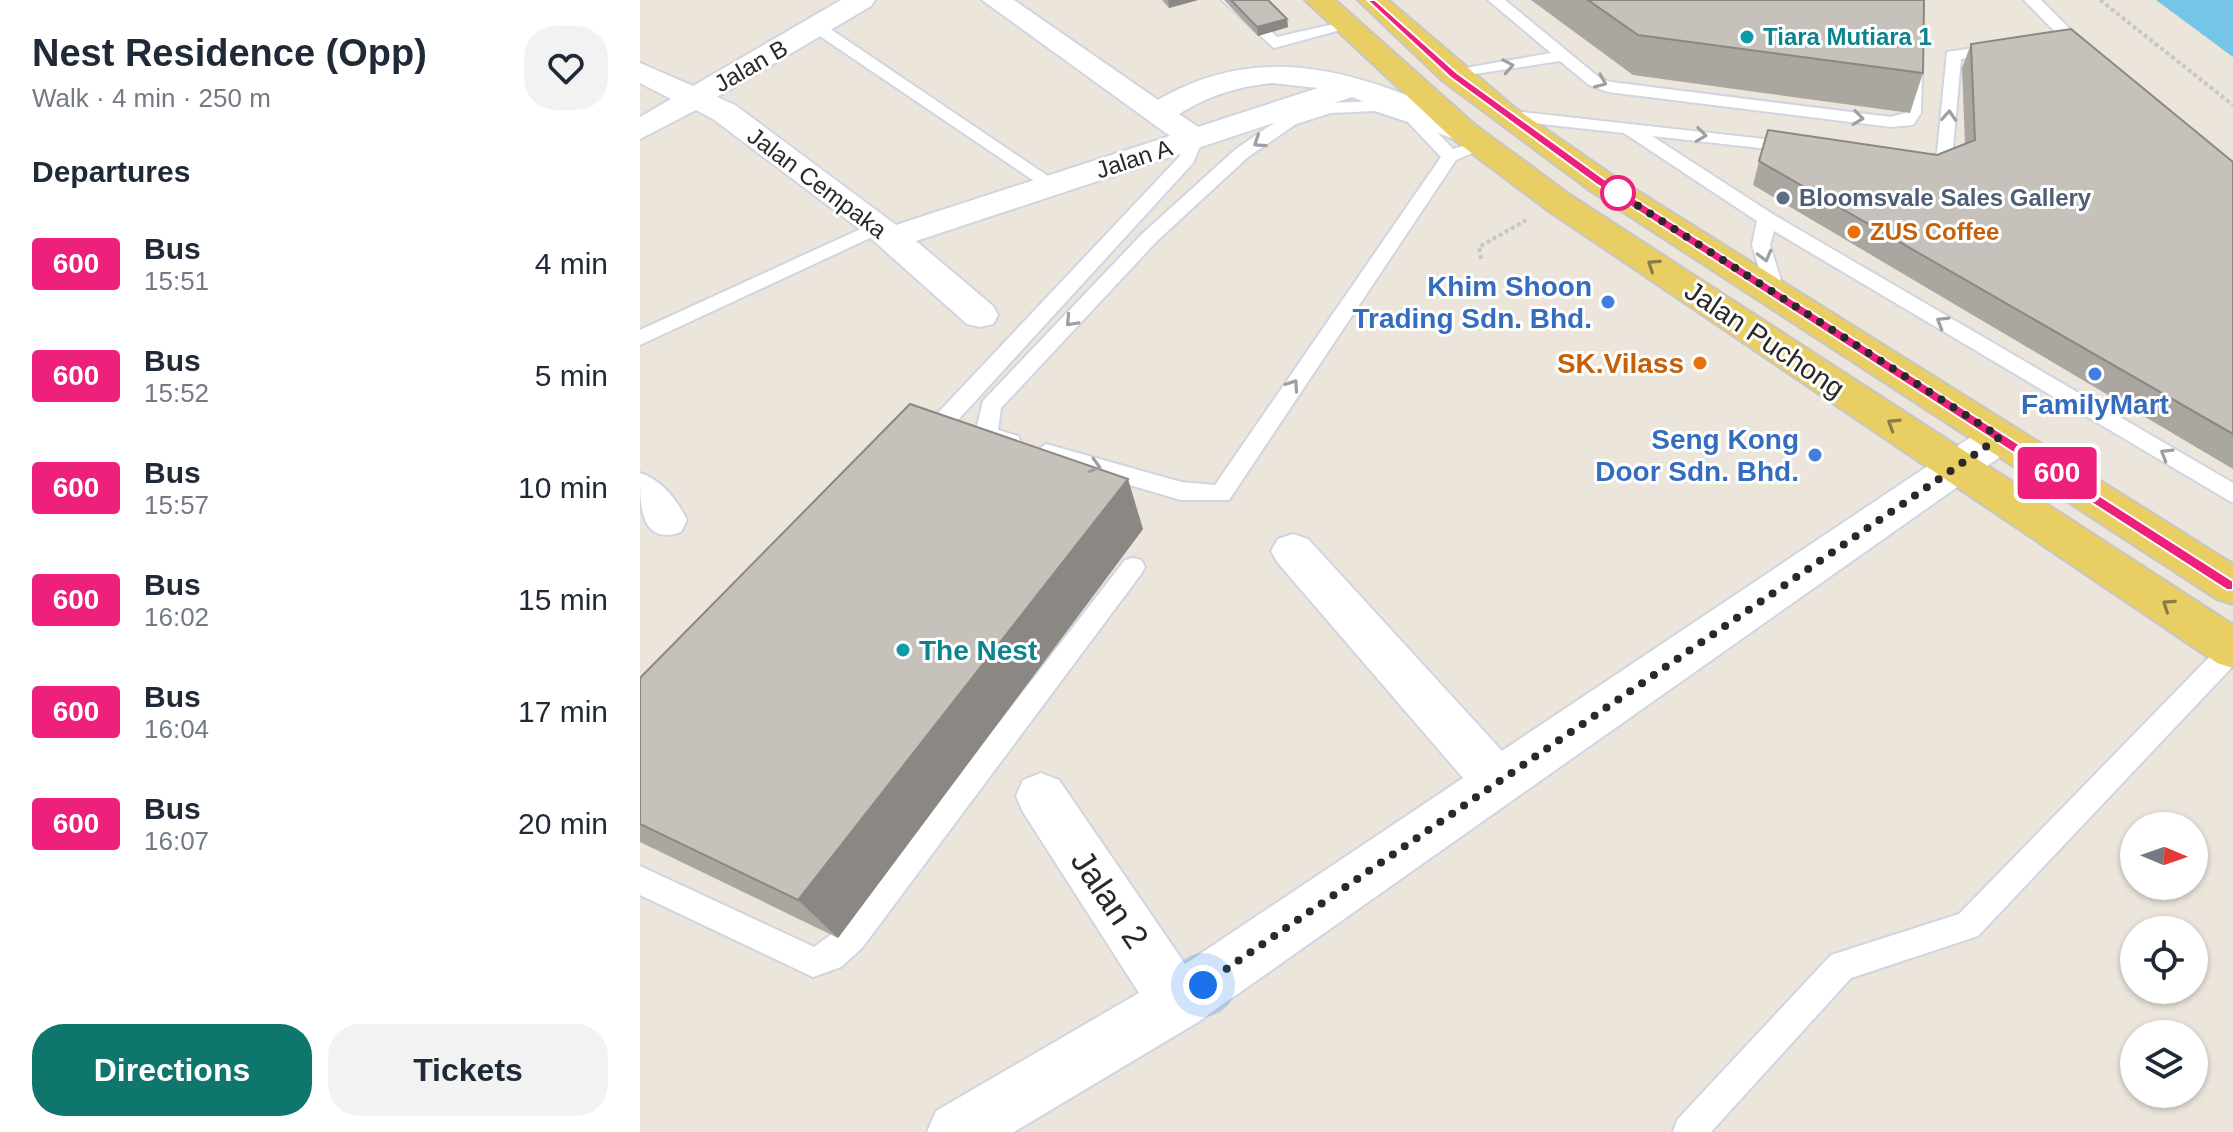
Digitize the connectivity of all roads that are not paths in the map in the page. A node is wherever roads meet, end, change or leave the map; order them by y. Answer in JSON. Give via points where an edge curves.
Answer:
{"nodes":[{"id":1,"x":861,"y":0,"type":"edge"},
{"id":2,"x":996,"y":0,"type":"edge"},
{"id":3,"x":1230,"y":0,"type":"edge"},
{"id":4,"x":1319,"y":0,"type":"edge"},
{"id":5,"x":1372,"y":0,"type":"edge"},
{"id":6,"x":1496,"y":0,"type":"edge"},
{"id":7,"x":2032,"y":0,"type":"edge"},
{"id":8,"x":1347,"y":26,"type":"junction"},
{"id":9,"x":817,"y":27,"type":"junction"},
{"id":10,"x":2070,"y":40,"type":"junction"},
{"id":11,"x":2045,"y":43,"type":"edge"},
{"id":12,"x":2014,"y":47,"type":"edge"},
{"id":13,"x":1376,"y":53,"type":"junction"},
{"id":14,"x":1563,"y":56,"type":"junction"},
{"id":15,"x":1915,"y":57,"type":"edge"},
{"id":16,"x":2093,"y":59,"type":"edge"},
{"id":17,"x":640,"y":72,"type":"edge"},
{"id":18,"x":1454,"y":75,"type":"junction"},
{"id":19,"x":1356,"y":85,"type":"junction"},
{"id":20,"x":697,"y":97,"type":"junction"},
{"id":21,"x":1158,"y":113,"type":"junction"},
{"id":22,"x":1504,"y":115,"type":"junction"},
{"id":23,"x":1280,"y":118,"type":"junction"},
{"id":24,"x":1624,"y":126,"type":"junction"},
{"id":25,"x":640,"y":130,"type":"edge"},
{"id":26,"x":1194,"y":139,"type":"junction"},
{"id":27,"x":1465,"y":144,"type":"junction"},
{"id":28,"x":1808,"y":149,"type":"edge"},
{"id":29,"x":1900,"y":160,"type":"edge"},
{"id":30,"x":1052,"y":185,"type":"junction"},
{"id":31,"x":1767,"y":219,"type":"junction"},
{"id":32,"x":884,"y":232,"type":"junction"},
{"id":33,"x":1775,"y":293,"type":"junction"},
{"id":34,"x":980,"y":315,"type":"dead end"},
{"id":35,"x":640,"y":338,"type":"edge"},
{"id":36,"x":964,"y":400,"type":"junction"},
{"id":37,"x":2000,"y":437,"type":"junction"},
{"id":38,"x":950,"y":447,"type":"edge"},
{"id":39,"x":910,"y":457,"type":"edge"},
{"id":40,"x":1959,"y":465,"type":"junction"},
{"id":41,"x":2233,"y":494,"type":"edge"},
{"id":42,"x":1293,"y":551,"type":"dead end"},
{"id":43,"x":1133,"y":567,"type":"dead end"},
{"id":44,"x":2233,"y":586,"type":"edge"},
{"id":45,"x":2233,"y":649,"type":"edge"},
{"id":46,"x":1498,"y":782,"type":"junction"},
{"id":47,"x":1041,"y":796,"type":"dead end"},
{"id":48,"x":640,"y":880,"type":"edge"},
{"id":49,"x":1178,"y":1002,"type":"junction"},
{"id":50,"x":957,"y":1132,"type":"edge"},
{"id":51,"x":1689,"y":1132,"type":"edge"}],
"edges":[{"from":1,"to":9,"type":"street","name":"Jalan B"},
{"from":2,"to":21,"type":"street","name":"Jalan A"},
{"from":3,"to":8,"type":"lane","via":[[1274,43]]},
{"from":4,"to":8,"type":"main road","name":"Jalan Puchong"},
{"from":5,"to":18,"type":"main road","name":"Jalan Puchong"},
{"from":6,"to":14,"type":"lane"},
{"from":7,"to":10,"type":"lane"},
{"from":8,"to":13,"type":"main road","name":"Jalan Puchong"},
{"from":9,"to":20,"type":"street","name":"Jalan B"},
{"from":9,"to":30,"type":"lane"},
{"from":10,"to":11,"type":"lane"},
{"from":10,"to":16,"type":"lane"},
{"from":29,"to":12,"type":"lane","one_way":true,"via":[[1930,164],[1946,155],[1953,55]]},
{"from":13,"to":19,"type":"street","via":[[1369,72]]},
{"from":13,"to":27,"type":"main road","name":"Jalan Puchong"},
{"from":14,"to":15,"type":"lane","one_way":true,"via":[[1608,87],[1891,122],[1907,121],[1913,113]]},
{"from":18,"to":14,"type":"lane","one_way":true},
{"from":17,"to":20,"type":"street","name":"Jalan Cempaka"},
{"from":18,"to":22,"type":"main road","name":"Jalan Puchong"},
{"from":19,"to":21,"type":"street","via":[[1308,76],[1240,78],[1200,88]]},
{"from":19,"to":23,"type":"street"},
{"from":19,"to":27,"type":"street","via":[[1394,98]]},
{"from":20,"to":25,"type":"street","name":"Jalan B"},
{"from":20,"to":32,"type":"street","name":"Jalan Cempaka"},
{"from":21,"to":26,"type":"street","name":"Jalan A"},
{"from":22,"to":24,"type":"lane"},
{"from":22,"to":33,"type":"main road","name":"Jalan Puchong"},
{"from":23,"to":26,"type":"street"},
{"from":23,"to":27,"type":"lane","via":[[1376,106]]},
{"from":23,"to":27,"type":"lane","one_way":true,"via":[[1150,237],[991,406],[986,434],[1181,491],[1221,494]]},
{"from":24,"to":28,"type":"lane","one_way":true},
{"from":24,"to":31,"type":"lane"},
{"from":26,"to":30,"type":"street","name":"Jalan A"},
{"from":26,"to":36,"type":"lane","via":[[1187,159]]},
{"from":40,"to":27,"type":"main road","name":"Jalan Puchong","one_way":true},
{"from":30,"to":32,"type":"street","name":"Jalan A"},
{"from":31,"to":33,"type":"lane","one_way":true,"via":[[1761,245]]},
{"from":41,"to":31,"type":"lane","one_way":true},
{"from":32,"to":34,"type":"street","name":"Jalan Cempaka"},
{"from":32,"to":35,"type":"lane"},
{"from":33,"to":37,"type":"main road","name":"Jalan Puchong"},
{"from":36,"to":38,"type":"lane"},
{"from":36,"to":39,"type":"lane"},
{"from":37,"to":40,"type":"street"},
{"from":37,"to":44,"type":"main road","name":"Jalan Puchong"},
{"from":45,"to":40,"type":"main road","name":"Jalan Puchong","one_way":true},
{"from":40,"to":46,"type":"street"},
{"from":42,"to":46,"type":"street"},
{"from":43,"to":48,"type":"lane","via":[[851,938],[830,956],[813,962]]},
{"from":45,"to":51,"type":"lane","via":[[1968,926],[1842,966]]},
{"from":46,"to":49,"type":"street"},
{"from":47,"to":49,"type":"street","name":"Jalan 2"},
{"from":49,"to":50,"type":"street"}]}
